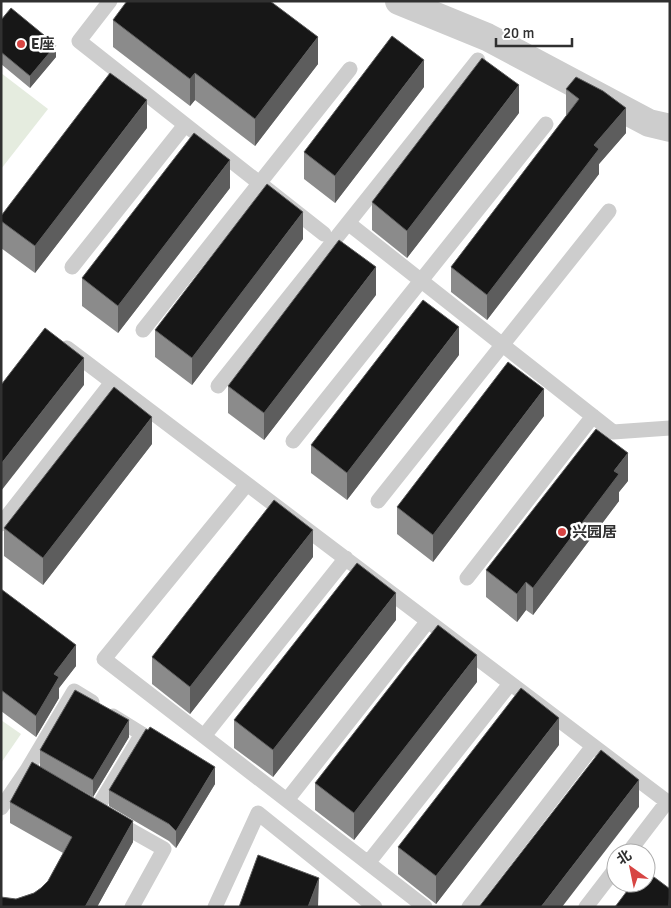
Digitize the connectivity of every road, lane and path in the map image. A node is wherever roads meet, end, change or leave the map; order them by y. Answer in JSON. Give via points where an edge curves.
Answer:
{"nodes":[{"id":1,"x":110,"y":1,"type":"edge"},
{"id":2,"x":399,"y":1,"type":"edge"},
{"id":3,"x":478,"y":60,"type":"edge"},
{"id":4,"x":350,"y":69,"type":"dead end"},
{"id":5,"x":546,"y":124,"type":"dead end"},
{"id":6,"x":185,"y":125,"type":"junction"},
{"id":7,"x":670,"y":128,"type":"edge"},
{"id":8,"x":260,"y":184,"type":"junction"},
{"id":9,"x":609,"y":210,"type":"dead end"},
{"id":10,"x":348,"y":223,"type":"junction"},
{"id":11,"x":324,"y":234,"type":"dead end"},
{"id":12,"x":72,"y":266,"type":"dead end"},
{"id":13,"x":421,"y":280,"type":"junction"},
{"id":14,"x":143,"y":330,"type":"dead end"},
{"id":15,"x":52,"y":336,"type":"edge"},
{"id":16,"x":502,"y":344,"type":"junction"},
{"id":17,"x":112,"y":382,"type":"junction"},
{"id":18,"x":218,"y":386,"type":"dead end"},
{"id":19,"x":592,"y":416,"type":"junction"},
{"id":20,"x":670,"y":428,"type":"edge"},
{"id":21,"x":293,"y":441,"type":"dead end"},
{"id":22,"x":247,"y":484,"type":"junction"},
{"id":23,"x":378,"y":501,"type":"dead end"},
{"id":24,"x":1,"y":524,"type":"edge"},
{"id":25,"x":346,"y":558,"type":"junction"},
{"id":26,"x":467,"y":578,"type":"dead end"},
{"id":27,"x":428,"y":621,"type":"junction"},
{"id":28,"x":510,"y":684,"type":"junction"},
{"id":29,"x":204,"y":736,"type":"junction"},
{"id":30,"x":593,"y":746,"type":"junction"},
{"id":31,"x":27,"y":770,"type":"junction"},
{"id":32,"x":58,"y":788,"type":"edge"},
{"id":33,"x":287,"y":800,"type":"junction"},
{"id":34,"x":81,"y":801,"type":"edge"},
{"id":35,"x":668,"y":803,"type":"edge"},
{"id":36,"x":1,"y":808,"type":"edge"},
{"id":37,"x":96,"y":810,"type":"junction"},
{"id":38,"x":636,"y":843,"type":"edge"},
{"id":39,"x":368,"y":863,"type":"junction"},
{"id":40,"x":606,"y":881,"type":"edge"},
{"id":41,"x":132,"y":907,"type":"edge"},
{"id":42,"x":215,"y":907,"type":"edge"},
{"id":43,"x":375,"y":907,"type":"edge"},
{"id":44,"x":425,"y":907,"type":"edge"},
{"id":45,"x":469,"y":907,"type":"edge"},
{"id":46,"x":586,"y":907,"type":"edge"}],
"edges":[{"from":1,"to":6,"type":"lane","via":[[79,41]]},
{"from":2,"to":7,"type":"street","via":[[487,37],[649,123]]},
{"from":3,"to":10,"type":"lane"},
{"from":4,"to":8,"type":"lane"},
{"from":5,"to":13,"type":"lane"},
{"from":6,"to":8,"type":"lane"},
{"from":6,"to":12,"type":"lane"},
{"from":8,"to":11,"type":"lane"},
{"from":8,"to":14,"type":"lane"},
{"from":9,"to":16,"type":"lane"},
{"from":10,"to":13,"type":"lane"},
{"from":10,"to":18,"type":"lane"},
{"from":13,"to":16,"type":"lane"},
{"from":13,"to":21,"type":"lane"},
{"from":15,"to":17,"type":"lane"},
{"from":16,"to":19,"type":"lane"},
{"from":16,"to":23,"type":"lane"},
{"from":17,"to":22,"type":"lane"},
{"from":17,"to":24,"type":"lane"},
{"from":19,"to":20,"type":"lane","via":[[613,432]]},
{"from":19,"to":26,"type":"lane"},
{"from":22,"to":25,"type":"lane"},
{"from":22,"to":29,"type":"lane","via":[[104,659]]},
{"from":25,"to":27,"type":"lane"},
{"from":25,"to":29,"type":"lane"},
{"from":27,"to":28,"type":"lane"},
{"from":27,"to":33,"type":"lane"},
{"from":28,"to":30,"type":"lane"},
{"from":28,"to":39,"type":"lane"},
{"from":29,"to":33,"type":"lane"},
{"from":30,"to":35,"type":"lane"},
{"from":30,"to":45,"type":"lane"},
{"from":31,"to":32,"type":"lane"},
{"from":31,"to":36,"type":"lane"},
{"from":31,"to":37,"type":"lane","via":[[74,691],[142,734]]},
{"from":33,"to":39,"type":"lane"},
{"from":34,"to":37,"type":"lane"},
{"from":35,"to":38,"type":"lane"},
{"from":37,"to":41,"type":"lane","via":[[164,849]]},
{"from":39,"to":44,"type":"lane"},
{"from":40,"to":46,"type":"lane"},
{"from":42,"to":43,"type":"lane","via":[[258,813]]}]}
